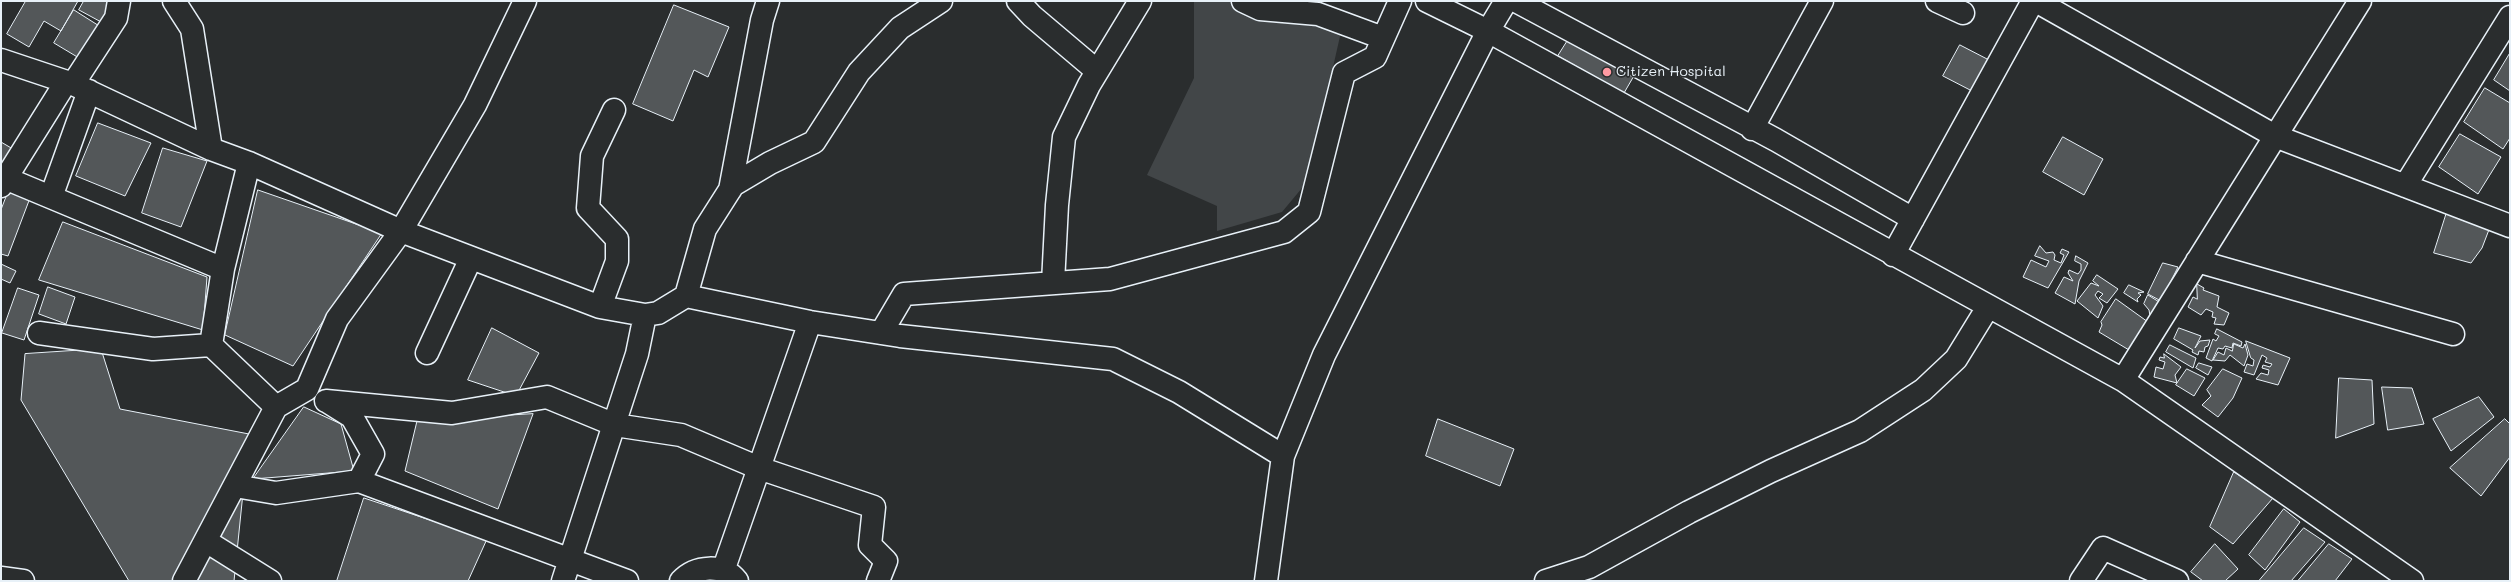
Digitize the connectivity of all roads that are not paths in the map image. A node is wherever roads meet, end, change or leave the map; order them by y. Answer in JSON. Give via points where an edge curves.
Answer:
{"nodes":[{"id":1,"x":119,"y":1,"type":"edge"},
{"id":2,"x":174,"y":1,"type":"edge"},
{"id":3,"x":525,"y":1,"type":"edge"},
{"id":4,"x":768,"y":1,"type":"edge"},
{"id":5,"x":941,"y":1,"type":"edge"},
{"id":6,"x":1018,"y":1,"type":"edge"},
{"id":7,"x":1140,"y":1,"type":"edge"},
{"id":8,"x":1243,"y":1,"type":"edge"},
{"id":9,"x":1400,"y":1,"type":"edge"},
{"id":10,"x":1427,"y":1,"type":"edge"},
{"id":11,"x":1506,"y":1,"type":"edge"},
{"id":12,"x":1516,"y":1,"type":"edge"},
{"id":13,"x":1822,"y":1,"type":"edge"},
{"id":14,"x":1938,"y":1,"type":"edge"},
{"id":15,"x":2034,"y":1,"type":"edge"},
{"id":16,"x":2360,"y":1,"type":"edge"},
{"id":17,"x":1810,"y":11,"type":"edge"},
{"id":18,"x":1963,"y":14,"type":"dead end"},
{"id":19,"x":2510,"y":17,"type":"edge"},
{"id":20,"x":1488,"y":32,"type":"junction"},
{"id":21,"x":1383,"y":38,"type":"junction"},
{"id":22,"x":1,"y":60,"type":"edge"},
{"id":23,"x":1097,"y":71,"type":"junction"},
{"id":24,"x":76,"y":86,"type":"junction"},
{"id":25,"x":614,"y":110,"type":"dead end"},
{"id":26,"x":1752,"y":129,"type":"junction"},
{"id":27,"x":2275,"y":136,"type":"junction"},
{"id":28,"x":211,"y":149,"type":"junction"},
{"id":29,"x":249,"y":163,"type":"junction"},
{"id":30,"x":3,"y":182,"type":"edge"},
{"id":31,"x":2405,"y":186,"type":"junction"},
{"id":32,"x":730,"y":190,"type":"junction"},
{"id":33,"x":51,"y":197,"type":"junction"},
{"id":34,"x":1913,"y":219,"type":"junction"},
{"id":35,"x":2510,"y":226,"type":"edge"},
{"id":36,"x":401,"y":231,"type":"junction"},
{"id":37,"x":1893,"y":255,"type":"junction"},
{"id":38,"x":471,"y":258,"type":"junction"},
{"id":39,"x":2198,"y":261,"type":"junction"},
{"id":40,"x":223,"y":269,"type":"junction"},
{"id":41,"x":1053,"y":283,"type":"junction"},
{"id":42,"x":686,"y":296,"type":"junction"},
{"id":43,"x":600,"y":307,"type":"junction"},
{"id":44,"x":1988,"y":307,"type":"junction"},
{"id":45,"x":645,"y":315,"type":"junction"},
{"id":46,"x":810,"y":322,"type":"junction"},
{"id":47,"x":39,"y":333,"type":"dead end"},
{"id":48,"x":880,"y":333,"type":"junction"},
{"id":49,"x":2453,"y":334,"type":"dead end"},
{"id":50,"x":211,"y":345,"type":"junction"},
{"id":51,"x":427,"y":353,"type":"dead end"},
{"id":52,"x":2123,"y":380,"type":"junction"},
{"id":53,"x":307,"y":389,"type":"junction"},
{"id":54,"x":326,"y":401,"type":"junction"},
{"id":55,"x":276,"y":407,"type":"junction"},
{"id":56,"x":614,"y":425,"type":"junction"},
{"id":57,"x":1283,"y":456,"type":"junction"},
{"id":58,"x":759,"y":468,"type":"junction"},
{"id":59,"x":359,"y":481,"type":"junction"},
{"id":60,"x":235,"y":486,"type":"junction"},
{"id":61,"x":206,"y":540,"type":"junction"},
{"id":62,"x":570,"y":560,"type":"junction"},
{"id":63,"x":730,"y":576,"type":"edge"},
{"id":64,"x":1,"y":578,"type":"edge"},
{"id":65,"x":23,"y":581,"type":"edge"},
{"id":66,"x":184,"y":581,"type":"edge"},
{"id":67,"x":270,"y":581,"type":"edge"},
{"id":68,"x":563,"y":581,"type":"edge"},
{"id":69,"x":627,"y":581,"type":"edge"},
{"id":70,"x":681,"y":581,"type":"edge"},
{"id":71,"x":878,"y":581,"type":"edge"},
{"id":72,"x":1266,"y":581,"type":"edge"},
{"id":73,"x":1546,"y":581,"type":"edge"},
{"id":74,"x":2080,"y":581,"type":"edge"},
{"id":75,"x":2177,"y":581,"type":"edge"},
{"id":76,"x":2412,"y":581,"type":"edge"}],
"edges":[{"from":1,"to":24,"type":"street","via":[[116,18]]},
{"from":2,"to":28,"type":"street","via":[[192,29]]},
{"from":3,"to":36,"type":"street","via":[[475,105]]},
{"from":4,"to":32,"type":"street","via":[[762,20]]},
{"from":5,"to":32,"type":"street","via":[[900,28],[859,72],[814,142],[770,163],[733,185]]},
{"from":6,"to":23,"type":"street"},
{"from":7,"to":23,"type":"street"},
{"from":8,"to":21,"type":"street","via":[[1260,9],[1318,14]]},
{"from":9,"to":21,"type":"street"},
{"from":10,"to":20,"type":"street"},
{"from":11,"to":20,"type":"street"},
{"from":12,"to":26,"type":"street"},
{"from":13,"to":17,"type":"street"},
{"from":14,"to":18,"type":"street"},
{"from":15,"to":27,"type":"street"},
{"from":15,"to":34,"type":"street"},
{"from":16,"to":27,"type":"street"},
{"from":17,"to":26,"type":"street"},
{"from":19,"to":31,"type":"street"},
{"from":20,"to":37,"type":"street"},
{"from":20,"to":57,"type":"street","via":[[1324,355]]},
{"from":21,"to":41,"type":"street","via":[[1375,57],[1344,74],[1309,212],[1284,232],[1110,279]]},
{"from":22,"to":24,"type":"street"},
{"from":23,"to":41,"type":"street","via":[[1064,137]]},
{"from":24,"to":28,"type":"street"},
{"from":24,"to":30,"type":"street"},
{"from":24,"to":33,"type":"street"},
{"from":25,"to":43,"type":"street","via":[[592,156],[588,208],[617,240],[617,261]]},
{"from":26,"to":34,"type":"street","via":[[1776,140]]},
{"from":27,"to":31,"type":"street"},
{"from":27,"to":39,"type":"street"},
{"from":28,"to":29,"type":"street"},
{"from":29,"to":36,"type":"street"},
{"from":29,"to":40,"type":"street"},
{"from":30,"to":33,"type":"street"},
{"from":31,"to":35,"type":"street"},
{"from":32,"to":42,"type":"street","via":[[705,229]]},
{"from":33,"to":40,"type":"street"},
{"from":34,"to":37,"type":"street"},
{"from":36,"to":38,"type":"street"},
{"from":36,"to":53,"type":"street","via":[[337,320]]},
{"from":37,"to":44,"type":"street"},
{"from":38,"to":43,"type":"street"},
{"from":38,"to":51,"type":"street"},
{"from":39,"to":49,"type":"street"},
{"from":39,"to":52,"type":"street"},
{"from":40,"to":50,"type":"street"},
{"from":41,"to":48,"type":"street","via":[[904,294]]},
{"from":42,"to":45,"type":"street","via":[[658,313]]},
{"from":42,"to":46,"type":"street"},
{"from":43,"to":45,"type":"street"},
{"from":44,"to":52,"type":"street"},
{"from":44,"to":73,"type":"street","via":[[1956,359],[1923,390],[1860,431],[1744,485],[1589,567]]},
{"from":45,"to":56,"type":"street","via":[[638,354]]},
{"from":46,"to":48,"type":"street"},
{"from":46,"to":58,"type":"street"},
{"from":47,"to":50,"type":"street","via":[[153,349]]},
{"from":48,"to":57,"type":"street","via":[[1113,360],[1179,392]]},
{"from":50,"to":55,"type":"street"},
{"from":52,"to":76,"type":"street"},
{"from":53,"to":54,"type":"street"},
{"from":53,"to":55,"type":"street"},
{"from":54,"to":56,"type":"street","via":[[452,413],[547,397]]},
{"from":54,"to":59,"type":"street","via":[[352,417],[373,454]]},
{"from":55,"to":60,"type":"street"},
{"from":56,"to":58,"type":"street","via":[[681,435]]},
{"from":56,"to":62,"type":"street"},
{"from":57,"to":72,"type":"street"},
{"from":58,"to":63,"type":"street"},
{"from":58,"to":71,"type":"street","via":[[874,506],[870,545],[886,561]]},
{"from":59,"to":60,"type":"street","via":[[276,493]]},
{"from":59,"to":62,"type":"street"},
{"from":60,"to":61,"type":"street"},
{"from":61,"to":66,"type":"street"},
{"from":61,"to":67,"type":"street"},
{"from":62,"to":68,"type":"street"},
{"from":62,"to":69,"type":"street"},
{"from":63,"to":70,"type":"street","via":[[710,568],[697,570]]},
{"from":64,"to":65,"type":"street"},
{"from":74,"to":75,"type":"street","via":[[2103,548]]}]}
